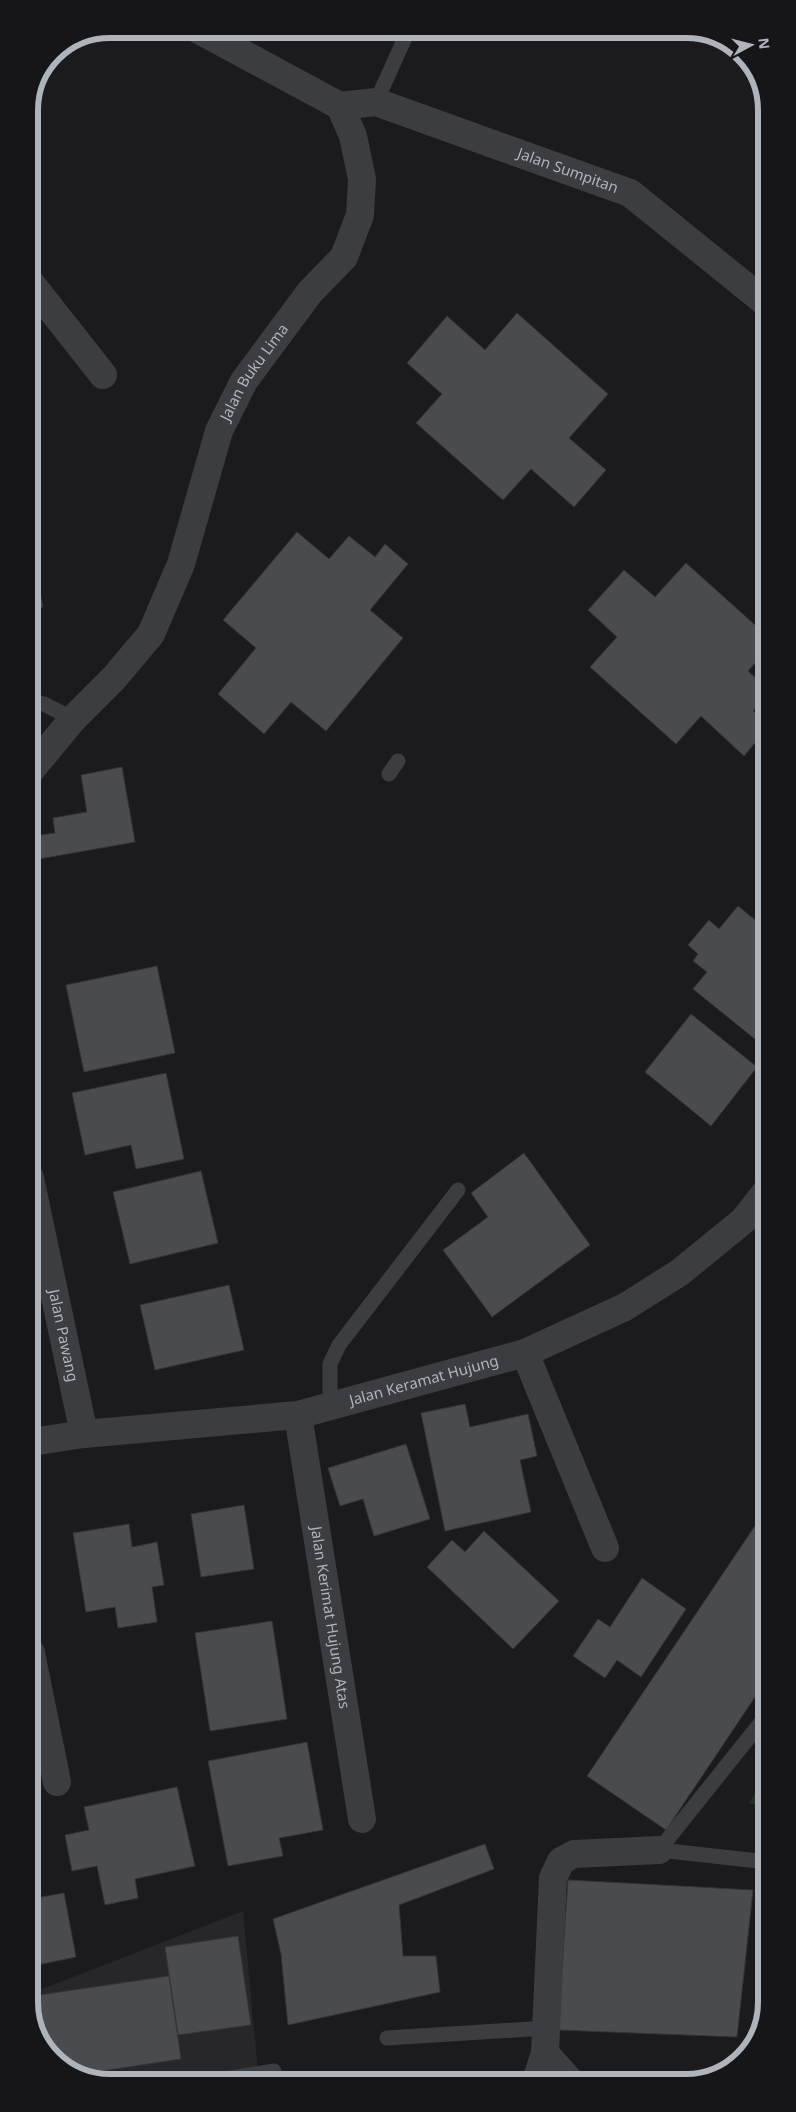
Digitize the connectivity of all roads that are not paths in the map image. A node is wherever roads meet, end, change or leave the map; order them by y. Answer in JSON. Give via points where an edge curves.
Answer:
{"nodes":[{"id":1,"x":213,"y":38,"type":"edge"},
{"id":2,"x":404,"y":38,"type":"edge"},
{"id":3,"x":376,"y":102,"type":"junction"},
{"id":4,"x":340,"y":106,"type":"junction"},
{"id":5,"x":38,"y":292,"type":"edge"},
{"id":6,"x":758,"y":296,"type":"edge"},
{"id":7,"x":103,"y":374,"type":"dead end"},
{"id":8,"x":38,"y":703,"type":"edge"},
{"id":9,"x":73,"y":719,"type":"junction"},
{"id":10,"x":38,"y":761,"type":"edge"},
{"id":11,"x":458,"y":1190,"type":"dead end"},
{"id":12,"x":758,"y":1202,"type":"edge"},
{"id":13,"x":38,"y":1216,"type":"edge"},
{"id":14,"x":525,"y":1353,"type":"junction"},
{"id":15,"x":330,"y":1406,"type":"junction"},
{"id":16,"x":298,"y":1415,"type":"junction"},
{"id":17,"x":84,"y":1434,"type":"junction"},
{"id":18,"x":38,"y":1441,"type":"edge"},
{"id":19,"x":605,"y":1548,"type":"dead end"},
{"id":20,"x":38,"y":1689,"type":"edge"},
{"id":21,"x":758,"y":1726,"type":"edge"},
{"id":22,"x":56,"y":1782,"type":"dead end"},
{"id":23,"x":362,"y":1819,"type":"dead end"},
{"id":24,"x":659,"y":1850,"type":"junction"},
{"id":25,"x":758,"y":1861,"type":"edge"},
{"id":26,"x":386,"y":2038,"type":"dead end"},
{"id":27,"x":545,"y":2041,"type":"junction"},
{"id":28,"x":274,"y":2071,"type":"dead end"},
{"id":29,"x":256,"y":2074,"type":"edge"},
{"id":30,"x":538,"y":2074,"type":"edge"},
{"id":31,"x":566,"y":2074,"type":"edge"}],
"edges":[{"from":1,"to":4,"type":"street"},
{"from":2,"to":3,"type":"lane"},
{"from":3,"to":4,"type":"street","name":"Jalan Sumpitan"},
{"from":3,"to":6,"type":"street","name":"Jalan Sumpitan","via":[[630,193]]},
{"from":4,"to":9,"type":"street","name":"Jalan Buku Lima","via":[[353,136],[362,179],[360,215],[344,257],[310,292],[244,381],[219,431],[181,564],[151,634]]},
{"from":5,"to":7,"type":"street"},
{"from":8,"to":9,"type":"lane"},
{"from":9,"to":10,"type":"street","name":"Jalan Buku Lima"},
{"from":11,"to":15,"type":"lane","via":[[339,1345],[330,1364]]},
{"from":12,"to":14,"type":"street","name":"Jalan Keramat Hujung","via":[[744,1220],[679,1273],[625,1307]]},
{"from":13,"to":17,"type":"street","name":"Jalan Pawang"},
{"from":14,"to":15,"type":"street","name":"Jalan Keramat Hujung"},
{"from":14,"to":19,"type":"street"},
{"from":15,"to":16,"type":"street","name":"Jalan Keramat Hujung"},
{"from":16,"to":17,"type":"street","name":"Jalan Keramat Hujung"},
{"from":16,"to":23,"type":"street","name":"Jalan Kerimat Hujung Atas"},
{"from":17,"to":18,"type":"street","name":"Jalan Keramat Hujung"},
{"from":20,"to":22,"type":"street"},
{"from":21,"to":24,"type":"lane"},
{"from":24,"to":25,"type":"lane"},
{"from":24,"to":27,"type":"street","via":[[574,1854],[561,1861],[553,1878]]},
{"from":26,"to":27,"type":"lane"},
{"from":27,"to":30,"type":"street"},
{"from":27,"to":31,"type":"street"},
{"from":28,"to":29,"type":"lane"}]}
